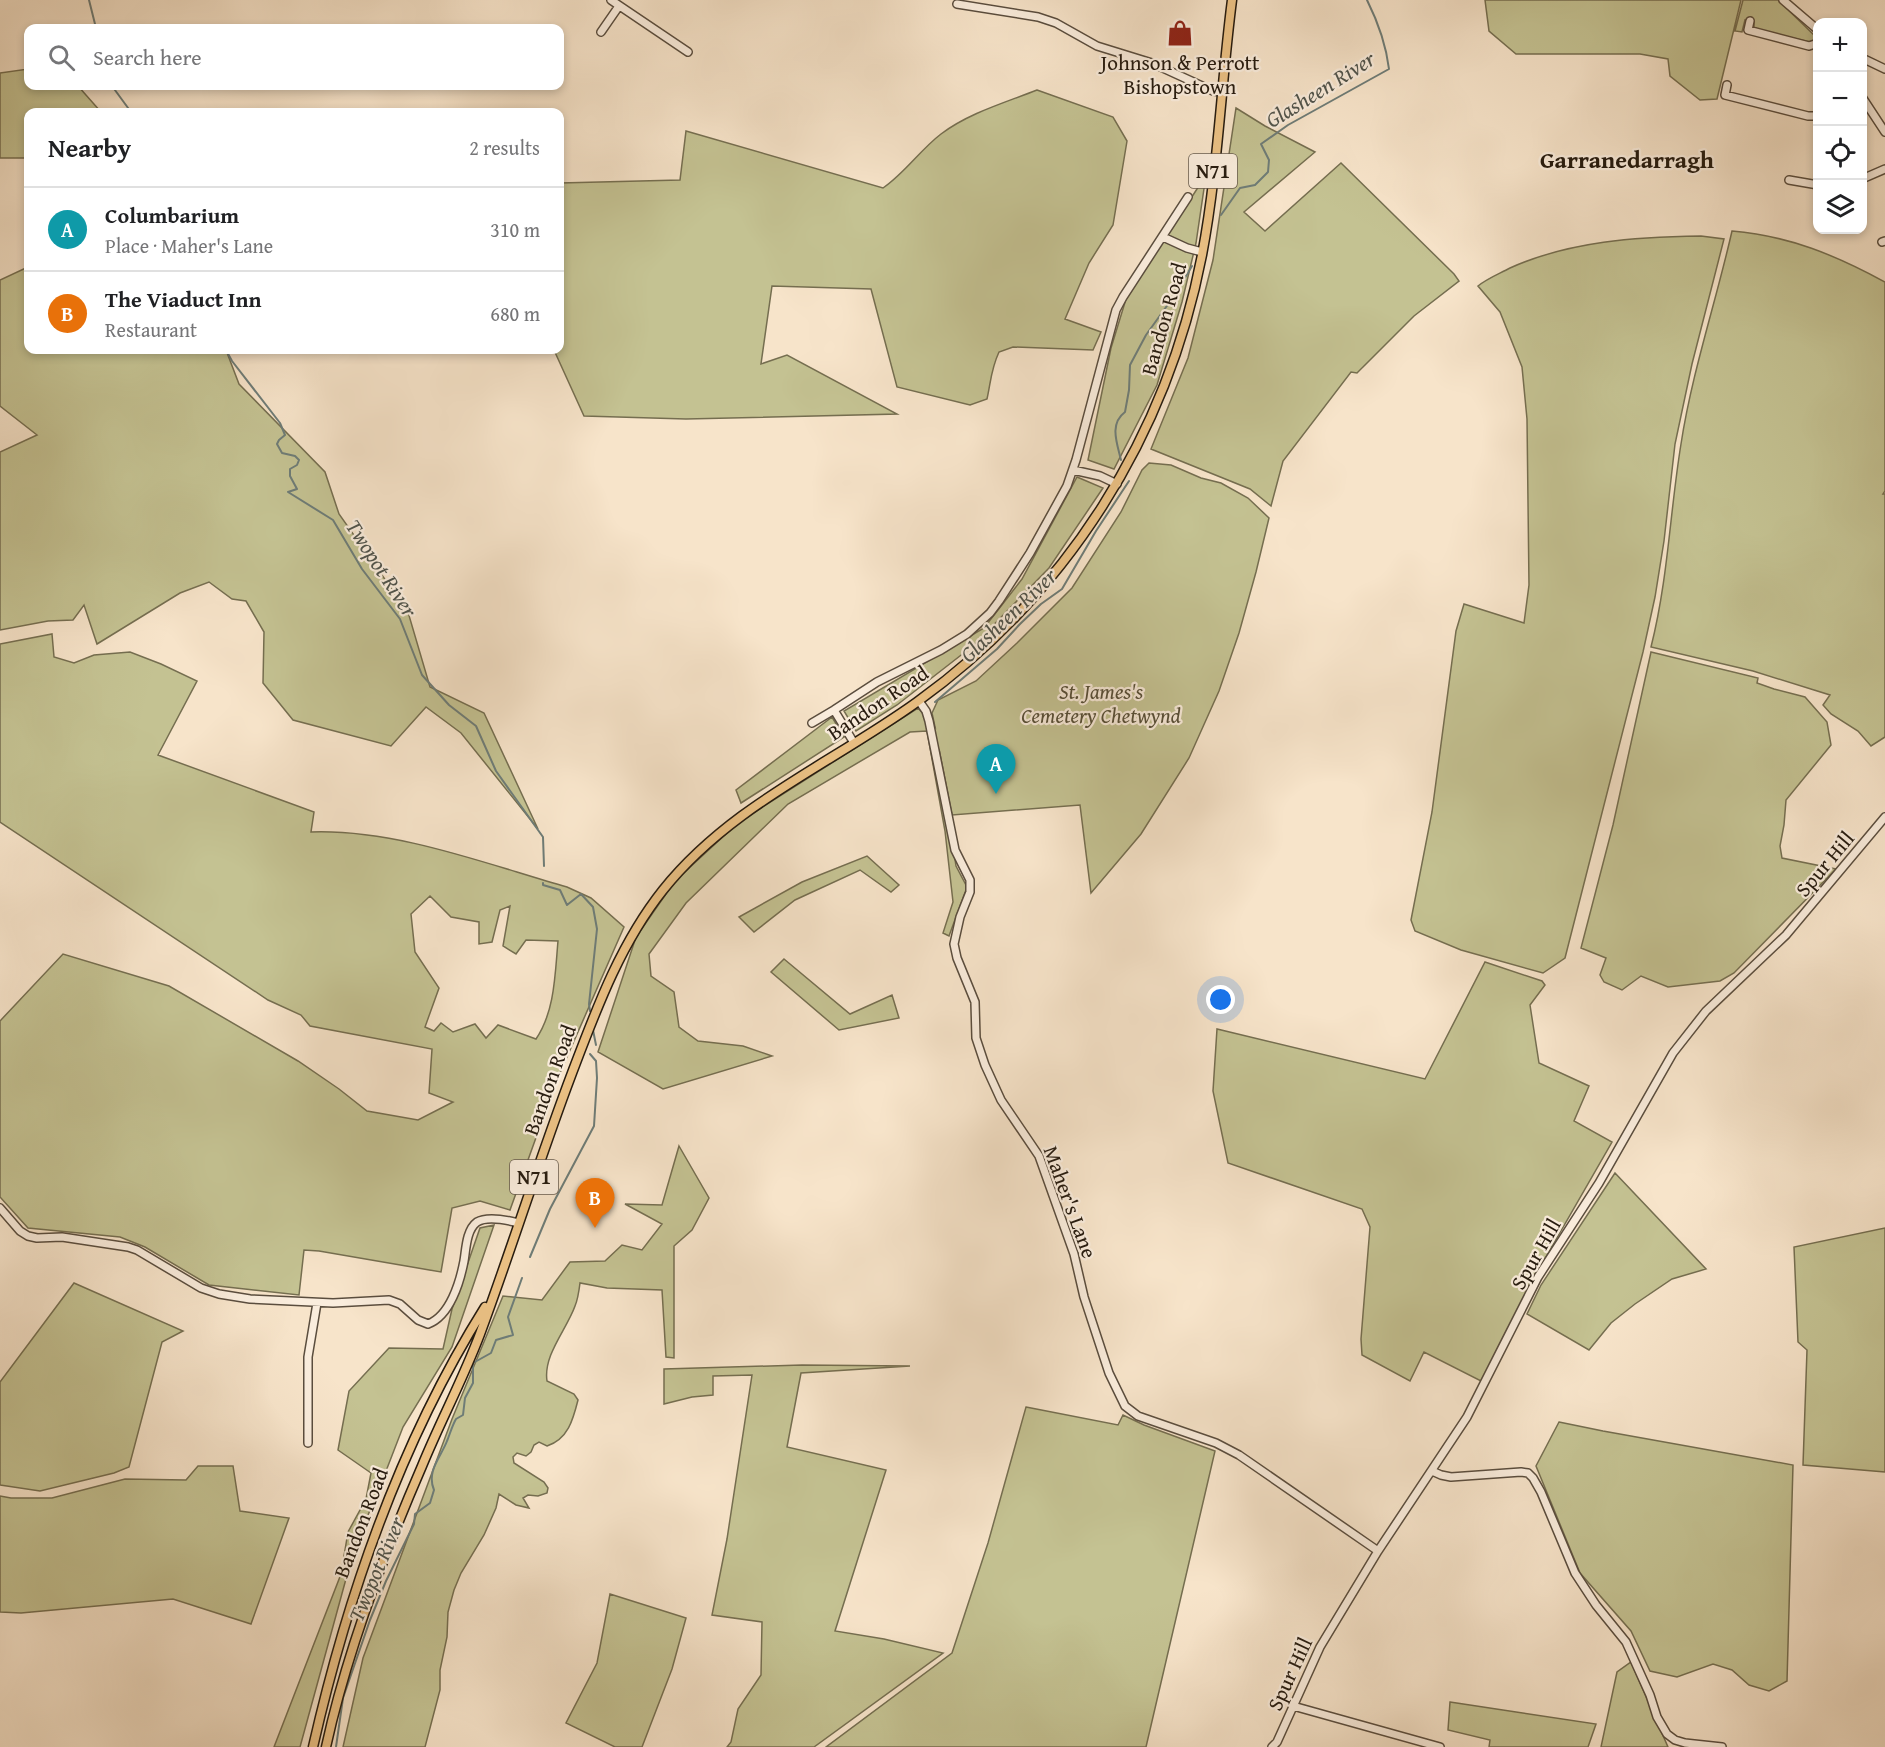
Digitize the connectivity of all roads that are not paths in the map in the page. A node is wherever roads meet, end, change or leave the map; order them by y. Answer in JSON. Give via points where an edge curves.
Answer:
{"nodes":[{"id":1,"x":611,"y":0,"type":"edge"},
{"id":2,"x":1232,"y":0,"type":"edge"},
{"id":3,"x":1783,"y":0,"type":"edge"},
{"id":4,"x":957,"y":4,"type":"dead end"},
{"id":5,"x":619,"y":6,"type":"junction"},
{"id":6,"x":1750,"y":21,"type":"dead end"},
{"id":7,"x":1813,"y":26,"type":"edge"},
{"id":8,"x":601,"y":32,"type":"dead end"},
{"id":9,"x":1813,"y":45,"type":"edge"},
{"id":10,"x":688,"y":52,"type":"dead end"},
{"id":11,"x":1867,"y":61,"type":"edge"},
{"id":12,"x":1885,"y":69,"type":"edge"},
{"id":13,"x":1727,"y":85,"type":"dead end"},
{"id":14,"x":1222,"y":92,"type":"junction"},
{"id":15,"x":1867,"y":108,"type":"edge"},
{"id":16,"x":1813,"y":116,"type":"edge"},
{"id":17,"x":1885,"y":132,"type":"edge"},
{"id":18,"x":1885,"y":169,"type":"edge"},
{"id":19,"x":1867,"y":177,"type":"edge"},
{"id":20,"x":1788,"y":180,"type":"dead end"},
{"id":21,"x":1813,"y":184,"type":"edge"},
{"id":22,"x":1188,"y":197,"type":"dead end"},
{"id":23,"x":1162,"y":237,"type":"junction"},
{"id":24,"x":1202,"y":252,"type":"junction"},
{"id":25,"x":1073,"y":470,"type":"junction"},
{"id":26,"x":1117,"y":484,"type":"junction"},
{"id":27,"x":919,"y":700,"type":"junction"},
{"id":28,"x":834,"y":710,"type":"junction"},
{"id":29,"x":812,"y":723,"type":"dead end"},
{"id":30,"x":854,"y":743,"type":"junction"},
{"id":31,"x":1885,"y":817,"type":"edge"},
{"id":32,"x":0,"y":1208,"type":"edge"},
{"id":33,"x":519,"y":1223,"type":"junction"},
{"id":34,"x":494,"y":1294,"type":"junction"},
{"id":35,"x":317,"y":1303,"type":"junction"},
{"id":36,"x":308,"y":1443,"type":"dead end"},
{"id":37,"x":1432,"y":1471,"type":"junction"},
{"id":38,"x":1378,"y":1551,"type":"junction"},
{"id":39,"x":1293,"y":1706,"type":"junction"},
{"id":40,"x":313,"y":1747,"type":"edge"},
{"id":41,"x":326,"y":1747,"type":"edge"},
{"id":42,"x":1272,"y":1747,"type":"edge"},
{"id":43,"x":1440,"y":1747,"type":"edge"},
{"id":44,"x":1722,"y":1747,"type":"edge"}],
"edges":[{"from":1,"to":5,"type":"street"},
{"from":2,"to":14,"type":"main road","name":"Bandon Road","number":"N71"},
{"from":3,"to":7,"type":"street"},
{"from":4,"to":14,"type":"street","via":[[1038,17],[1097,46],[1152,63]]},
{"from":5,"to":8,"type":"street"},
{"from":5,"to":10,"type":"street"},
{"from":6,"to":9,"type":"street","via":[[1748,30]]},
{"from":11,"to":12,"type":"street"},
{"from":13,"to":16,"type":"street","via":[[1725,95]]},
{"from":14,"to":24,"type":"main road","name":"Bandon Road","number":"N71"},
{"from":15,"to":17,"type":"street"},
{"from":18,"to":19,"type":"street"},
{"from":20,"to":21,"type":"street"},
{"from":22,"to":23,"type":"street"},
{"from":23,"to":24,"type":"street"},
{"from":23,"to":25,"type":"street","via":[[1116,310]]},
{"from":24,"to":26,"type":"main road","name":"Bandon Road","number":"N71","via":[[1170,372]]},
{"from":25,"to":26,"type":"street"},
{"from":25,"to":28,"type":"street","via":[[1042,533],[990,613],[958,639]]},
{"from":26,"to":27,"type":"main road","name":"Bandon Road","number":"N71","via":[[1044,586],[982,649]]},
{"from":27,"to":30,"type":"main road","name":"Bandon Road","number":"N71"},
{"from":27,"to":38,"type":"street","name":"Maher's Lane","via":[[929,721],[955,850],[970,879],[970,892],[954,944],[975,1002],[976,1038],[1001,1100],[1039,1156],[1074,1254],[1109,1373],[1125,1406],[1138,1416],[1239,1455]]},
{"from":28,"to":29,"type":"street"},
{"from":28,"to":30,"type":"street"},
{"from":30,"to":33,"type":"main road","name":"Bandon Road","number":"N71","via":[[730,823],[684,866],[649,908],[628,941],[597,1006]]},
{"from":31,"to":37,"type":"street","name":"Spur Hill","via":[[1786,935],[1706,1011],[1673,1053],[1599,1183],[1538,1277],[1467,1418]]},
{"from":32,"to":35,"type":"street","via":[[28,1236],[128,1247],[219,1294]]},
{"from":33,"to":34,"type":"main road","name":"Bandon Road","number":"N71"},
{"from":33,"to":35,"type":"street","via":[[487,1219],[477,1222],[466,1244],[464,1263],[449,1305],[442,1316],[428,1324],[389,1300]]},
{"from":34,"to":40,"type":"main road","name":"Bandon Road","number":"N71","via":[[419,1426],[392,1490],[359,1577]]},
{"from":34,"to":41,"type":"main road","name":"Bandon Road","number":"N71","via":[[387,1551],[356,1640]]},
{"from":35,"to":36,"type":"street","via":[[308,1357]]},
{"from":37,"to":38,"type":"street","name":"Spur Hill"},
{"from":37,"to":44,"type":"street","via":[[1451,1477],[1528,1473],[1541,1492],[1575,1573],[1626,1642],[1667,1734],[1685,1743]]},
{"from":38,"to":39,"type":"street","name":"Spur Hill","via":[[1320,1647]]},
{"from":39,"to":42,"type":"street","name":"Spur Hill"},
{"from":39,"to":43,"type":"street"}]}
